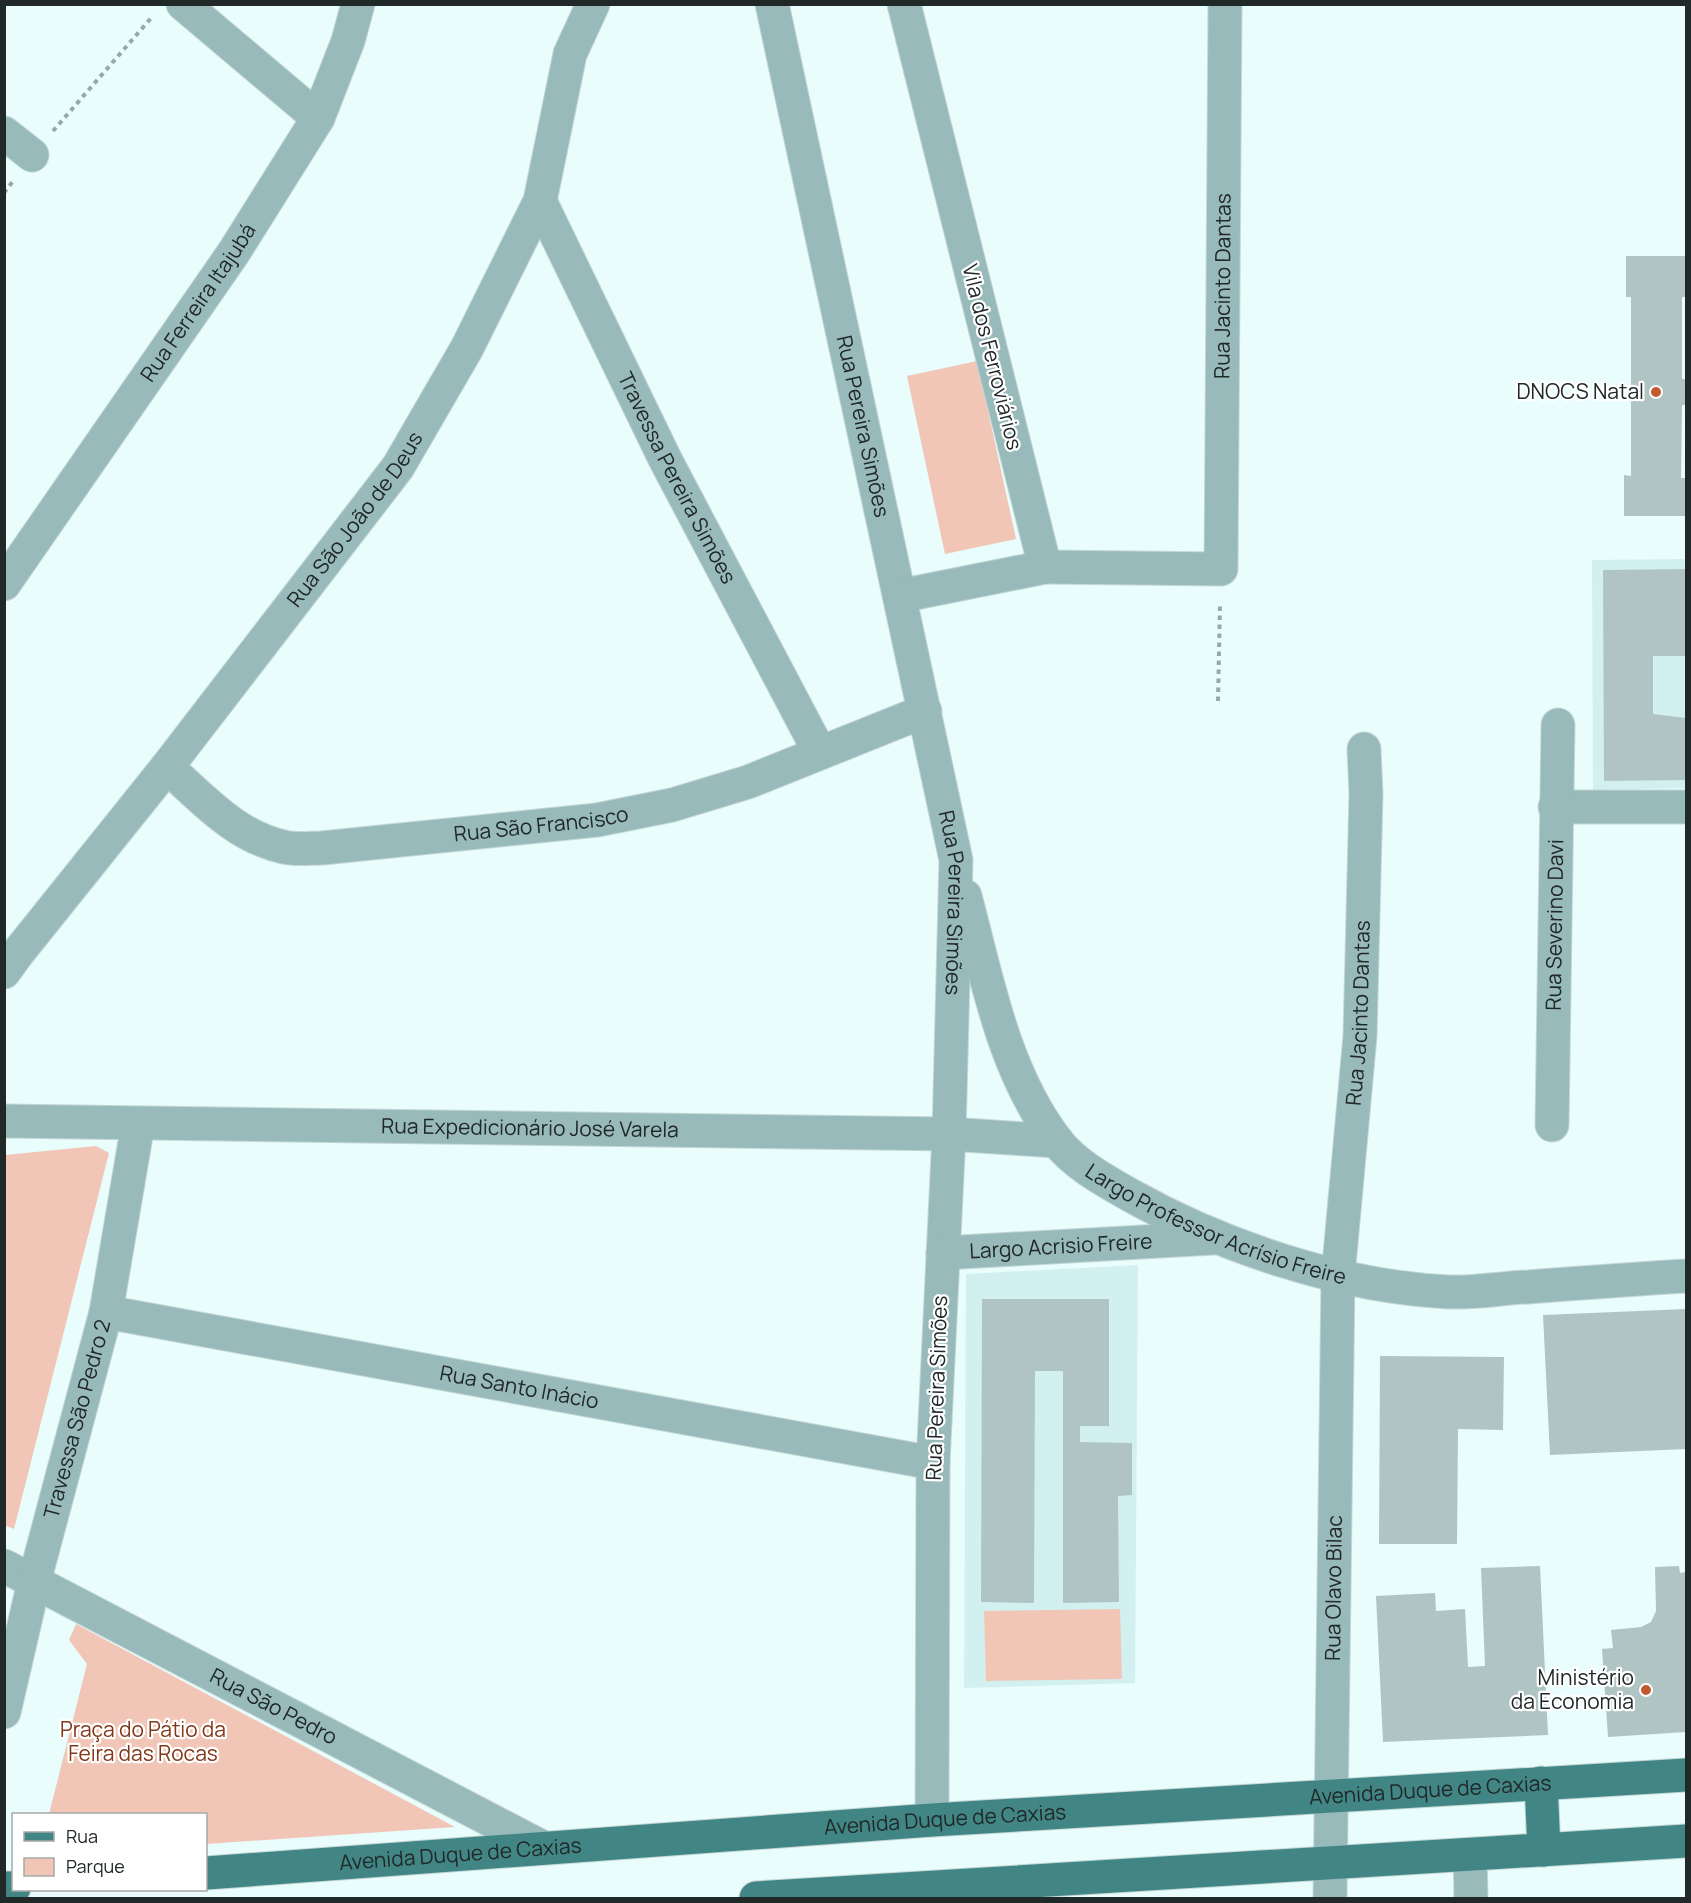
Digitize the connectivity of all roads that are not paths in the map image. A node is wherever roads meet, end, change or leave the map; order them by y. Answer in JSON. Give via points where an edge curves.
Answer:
{"nodes":[{"id":1,"x":358,"y":4,"type":"edge"},
{"id":2,"x":593,"y":4,"type":"edge"},
{"id":3,"x":772,"y":4,"type":"edge"},
{"id":4,"x":904,"y":4,"type":"edge"},
{"id":5,"x":1225,"y":4,"type":"edge"},
{"id":6,"x":169,"y":9,"type":"edge"},
{"id":7,"x":318,"y":118,"type":"junction"},
{"id":8,"x":4,"y":133,"type":"edge"},
{"id":9,"x":32,"y":155,"type":"road end"},
{"id":10,"x":540,"y":201,"type":"junction"},
{"id":11,"x":1045,"y":567,"type":"junction"},
{"id":12,"x":4,"y":584,"type":"edge"},
{"id":13,"x":900,"y":596,"type":"junction"},
{"id":14,"x":925,"y":711,"type":"junction"},
{"id":15,"x":1558,"y":725,"type":"dead end"},
{"id":16,"x":1364,"y":749,"type":"dead end"},
{"id":17,"x":820,"y":753,"type":"junction"},
{"id":18,"x":167,"y":767,"type":"junction"},
{"id":19,"x":1555,"y":807,"type":"junction"},
{"id":20,"x":1686,"y":807,"type":"edge"},
{"id":21,"x":956,"y":860,"type":"junction"},
{"id":22,"x":4,"y":972,"type":"edge"},
{"id":23,"x":4,"y":1121,"type":"edge"},
{"id":24,"x":138,"y":1124,"type":"junction"},
{"id":25,"x":1552,"y":1125,"type":"dead end"},
{"id":26,"x":949,"y":1134,"type":"junction"},
{"id":27,"x":1057,"y":1141,"type":"junction"},
{"id":28,"x":1217,"y":1238,"type":"junction"},
{"id":29,"x":943,"y":1253,"type":"junction"},
{"id":30,"x":1338,"y":1276,"type":"junction"},
{"id":31,"x":1686,"y":1276,"type":"edge"},
{"id":32,"x":106,"y":1312,"type":"junction"},
{"id":33,"x":933,"y":1463,"type":"junction"},
{"id":34,"x":4,"y":1566,"type":"edge"},
{"id":35,"x":34,"y":1582,"type":"junction"},
{"id":36,"x":4,"y":1712,"type":"edge"},
{"id":37,"x":1686,"y":1775,"type":"edge"},
{"id":38,"x":1541,"y":1783,"type":"junction"},
{"id":39,"x":1331,"y":1795,"type":"junction"},
{"id":40,"x":932,"y":1820,"type":"junction"},
{"id":41,"x":1686,"y":1841,"type":"edge"},
{"id":42,"x":544,"y":1848,"type":"junction"},
{"id":43,"x":1544,"y":1850,"type":"junction"},
{"id":44,"x":1470,"y":1855,"type":"junction"},
{"id":45,"x":1330,"y":1863,"type":"junction"},
{"id":46,"x":207,"y":1873,"type":"edge"},
{"id":47,"x":756,"y":1899,"type":"edge"},
{"id":48,"x":1330,"y":1899,"type":"edge"},
{"id":49,"x":1471,"y":1899,"type":"edge"}],
"edges":[{"from":1,"to":7,"type":"street","name":"Rua Ferreira Itajubá"},
{"from":2,"to":10,"type":"street","name":"Rua São João de Deus","via":[[570,54]]},
{"from":3,"to":13,"type":"street","name":"Rua Pereira Simões"},
{"from":4,"to":11,"type":"street","name":"Vila dos Ferroviários"},
{"from":5,"to":11,"type":"street","name":"Rua Jacinto Dantas","via":[[1221,569]]},
{"from":6,"to":7,"type":"street"},
{"from":7,"to":12,"type":"street","name":"Rua Ferreira Itajubá","via":[[234,252]]},
{"from":8,"to":9,"type":"street"},
{"from":10,"to":17,"type":"street","name":"Travessa Pereira Simões","via":[[665,459]]},
{"from":10,"to":18,"type":"street","name":"Rua São João de Deus","via":[[467,348],[398,467]]},
{"from":11,"to":13,"type":"street"},
{"from":13,"to":14,"type":"street","name":"Rua Pereira Simões"},
{"from":14,"to":17,"type":"street","name":"Rua São Francisco"},
{"from":14,"to":21,"type":"street","name":"Rua Pereira Simões"},
{"from":15,"to":19,"type":"street","name":"Rua Severino Davi"},
{"from":16,"to":30,"type":"street","name":"Rua Jacinto Dantas","via":[[1360,1036]]},
{"from":17,"to":18,"type":"street","name":"Rua São Francisco","via":[[748,782],[672,806],[597,820],[322,848],[287,848],[261,841],[234,826]]},
{"from":18,"to":22,"type":"street","name":"Rua São João de Deus"},
{"from":19,"to":20,"type":"street"},
{"from":19,"to":25,"type":"street","name":"Rua Severino Davi"},
{"from":21,"to":26,"type":"street","name":"Rua Pereira Simões"},
{"from":21,"to":27,"type":"street","name":"Largo Professor Acrísio Freire","via":[[1011,1056],[1031,1101]]},
{"from":23,"to":24,"type":"street","name":"Rua Expedicionário José Varela"},
{"from":24,"to":26,"type":"street","name":"Rua Expedicionário José Varela"},
{"from":24,"to":32,"type":"street","name":"Travessa São Pedro 2"},
{"from":26,"to":27,"type":"street","name":"Rua Expedicionário José Varela"},
{"from":26,"to":29,"type":"street","name":"Rua Pereira Simões"},
{"from":27,"to":28,"type":"street","name":"Largo Professor Acrísio Freire","via":[[1110,1184]]},
{"from":28,"to":29,"type":"street","name":"Largo Acrisio Freire"},
{"from":28,"to":30,"type":"street","name":"Largo Professor Acrísio Freire"},
{"from":29,"to":33,"type":"street","name":"Rua Pereira Simões"},
{"from":30,"to":31,"type":"street","name":"Largo Professor Acrísio Freire","via":[[1450,1292]]},
{"from":30,"to":39,"type":"street","name":"Rua Olavo Bilac"},
{"from":32,"to":33,"type":"street","name":"Rua Santo Inácio"},
{"from":32,"to":35,"type":"street","name":"Travessa São Pedro 2"},
{"from":33,"to":40,"type":"street","name":"Rua Pereira Simões"},
{"from":34,"to":35,"type":"street","name":"Rua São Pedro"},
{"from":35,"to":36,"type":"street","name":"Travessa São Pedro 2"},
{"from":35,"to":42,"type":"street","name":"Rua São Pedro"},
{"from":37,"to":38,"type":"main road","name":"Avenida Duque de Caxias"},
{"from":38,"to":39,"type":"main road","name":"Avenida Duque de Caxias"},
{"from":38,"to":43,"type":"main road"},
{"from":39,"to":40,"type":"main road","name":"Avenida Duque de Caxias"},
{"from":39,"to":45,"type":"street","name":"Rua Olavo Bilac"},
{"from":40,"to":42,"type":"main road","name":"Avenida Duque de Caxias"},
{"from":41,"to":43,"type":"main road"},
{"from":42,"to":46,"type":"main road","name":"Avenida Duque de Caxias"},
{"from":43,"to":44,"type":"main road"},
{"from":44,"to":45,"type":"main road"},
{"from":44,"to":49,"type":"street"},
{"from":45,"to":47,"type":"main road"},
{"from":45,"to":48,"type":"street","name":"Rua Olavo Bilac"}]}
